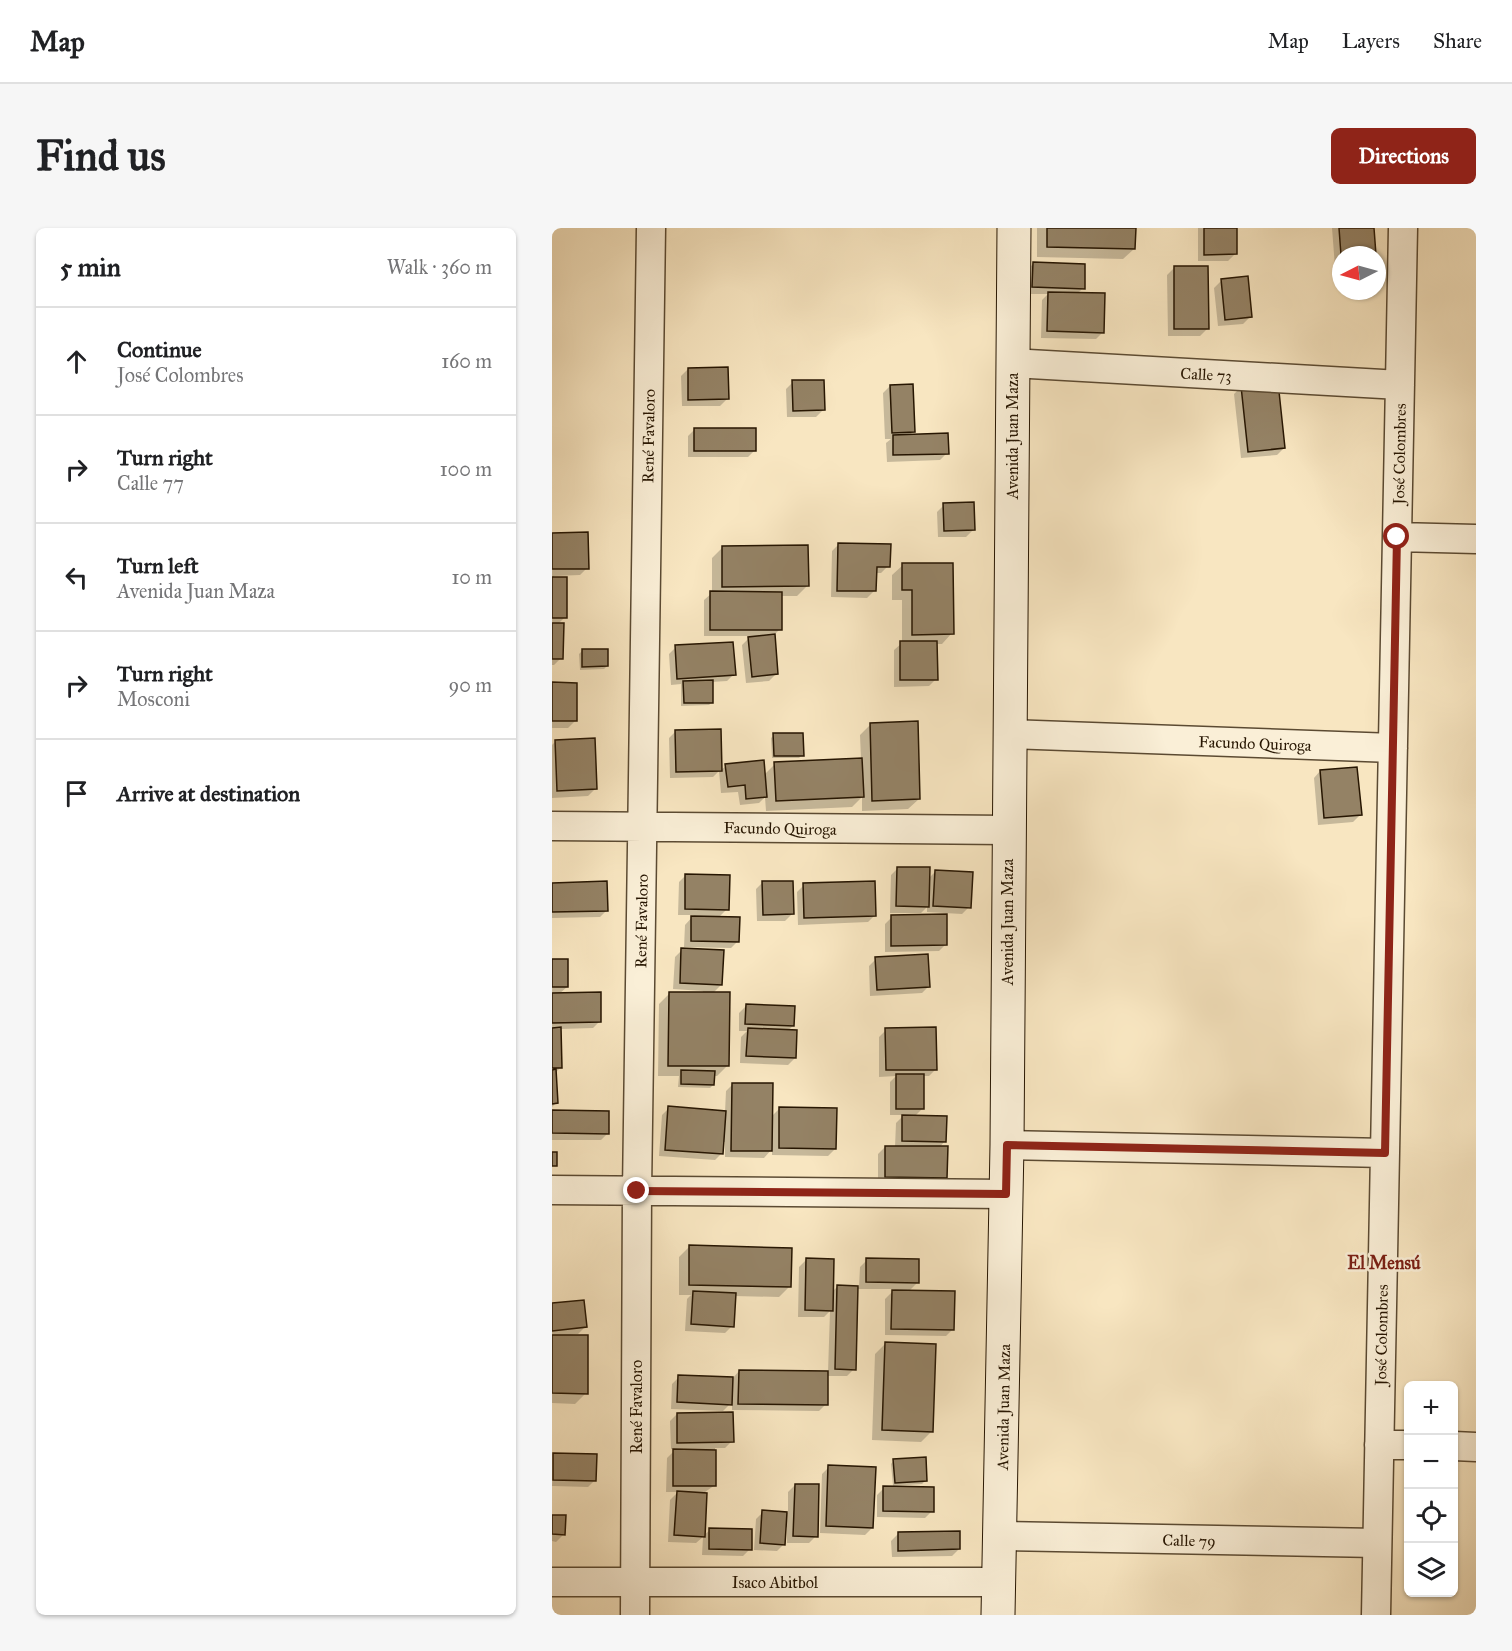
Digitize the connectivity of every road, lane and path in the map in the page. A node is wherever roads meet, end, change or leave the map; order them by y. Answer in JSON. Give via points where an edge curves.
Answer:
{"nodes":[{"id":1,"x":651,"y":228,"type":"edge"},
{"id":2,"x":1014,"y":228,"type":"edge"},
{"id":3,"x":1403,"y":228,"type":"edge"},
{"id":4,"x":1012,"y":363,"type":"junction"},
{"id":5,"x":1400,"y":385,"type":"junction"},
{"id":6,"x":1397,"y":537,"type":"junction"},
{"id":7,"x":1476,"y":539,"type":"edge"},
{"id":8,"x":1009,"y":734,"type":"junction"},
{"id":9,"x":1393,"y":748,"type":"junction"},
{"id":10,"x":552,"y":826,"type":"edge"},
{"id":11,"x":642,"y":827,"type":"junction"},
{"id":12,"x":1007,"y":830,"type":"junction"},
{"id":13,"x":1007,"y":1145,"type":"junction"},
{"id":14,"x":1385,"y":1153,"type":"junction"},
{"id":15,"x":552,"y":1190,"type":"edge"},
{"id":16,"x":637,"y":1191,"type":"junction"},
{"id":17,"x":1006,"y":1194,"type":"junction"},
{"id":18,"x":1379,"y":1444,"type":"junction"},
{"id":19,"x":1404,"y":1445,"type":"edge"},
{"id":20,"x":1458,"y":1446,"type":"edge"},
{"id":21,"x":1476,"y":1446,"type":"edge"},
{"id":22,"x":1001,"y":1536,"type":"junction"},
{"id":23,"x":1377,"y":1543,"type":"junction"},
{"id":24,"x":552,"y":1582,"type":"edge"},
{"id":25,"x":999,"y":1582,"type":"junction"},
{"id":26,"x":635,"y":1583,"type":"junction"},
{"id":27,"x":634,"y":1615,"type":"edge"},
{"id":28,"x":998,"y":1615,"type":"edge"},
{"id":29,"x":1376,"y":1615,"type":"edge"}],
"edges":[{"from":1,"to":11,"type":"street","name":"René Favaloro"},
{"from":2,"to":4,"type":"main road","name":"Avenida Juan Maza"},
{"from":3,"to":5,"type":"street","name":"José Colombres"},
{"from":4,"to":5,"type":"street","name":"Calle 73"},
{"from":4,"to":8,"type":"main road","name":"Avenida Juan Maza"},
{"from":5,"to":6,"type":"street","name":"José Colombres"},
{"from":6,"to":7,"type":"street"},
{"from":6,"to":9,"type":"street","name":"José Colombres"},
{"from":8,"to":9,"type":"street","name":"Facundo Quiroga"},
{"from":8,"to":12,"type":"main road","name":"Avenida Juan Maza"},
{"from":9,"to":14,"type":"street","name":"José Colombres"},
{"from":10,"to":11,"type":"street","name":"Facundo Quiroga"},
{"from":11,"to":12,"type":"street","name":"Facundo Quiroga"},
{"from":11,"to":16,"type":"street","name":"René Favaloro"},
{"from":12,"to":13,"type":"main road","name":"Avenida Juan Maza"},
{"from":13,"to":14,"type":"street"},
{"from":13,"to":17,"type":"main road","name":"Avenida Juan Maza"},
{"from":14,"to":18,"type":"street","name":"José Colombres"},
{"from":15,"to":16,"type":"street"},
{"from":16,"to":17,"type":"street"},
{"from":16,"to":26,"type":"street","name":"René Favaloro"},
{"from":17,"to":22,"type":"main road","name":"Avenida Juan Maza"},
{"from":18,"to":19,"type":"street"},
{"from":18,"to":23,"type":"street","name":"José Colombres"},
{"from":20,"to":21,"type":"street"},
{"from":22,"to":23,"type":"street","name":"Calle 79"},
{"from":22,"to":25,"type":"main road","name":"Avenida Juan Maza"},
{"from":23,"to":29,"type":"street","name":"José Colombres"},
{"from":24,"to":26,"type":"street","name":"Isaco Abitbol"},
{"from":25,"to":26,"type":"street","name":"Isaco Abitbol"},
{"from":25,"to":28,"type":"main road","name":"Avenida Juan Maza"},
{"from":26,"to":27,"type":"street","name":"René Favaloro"}]}
